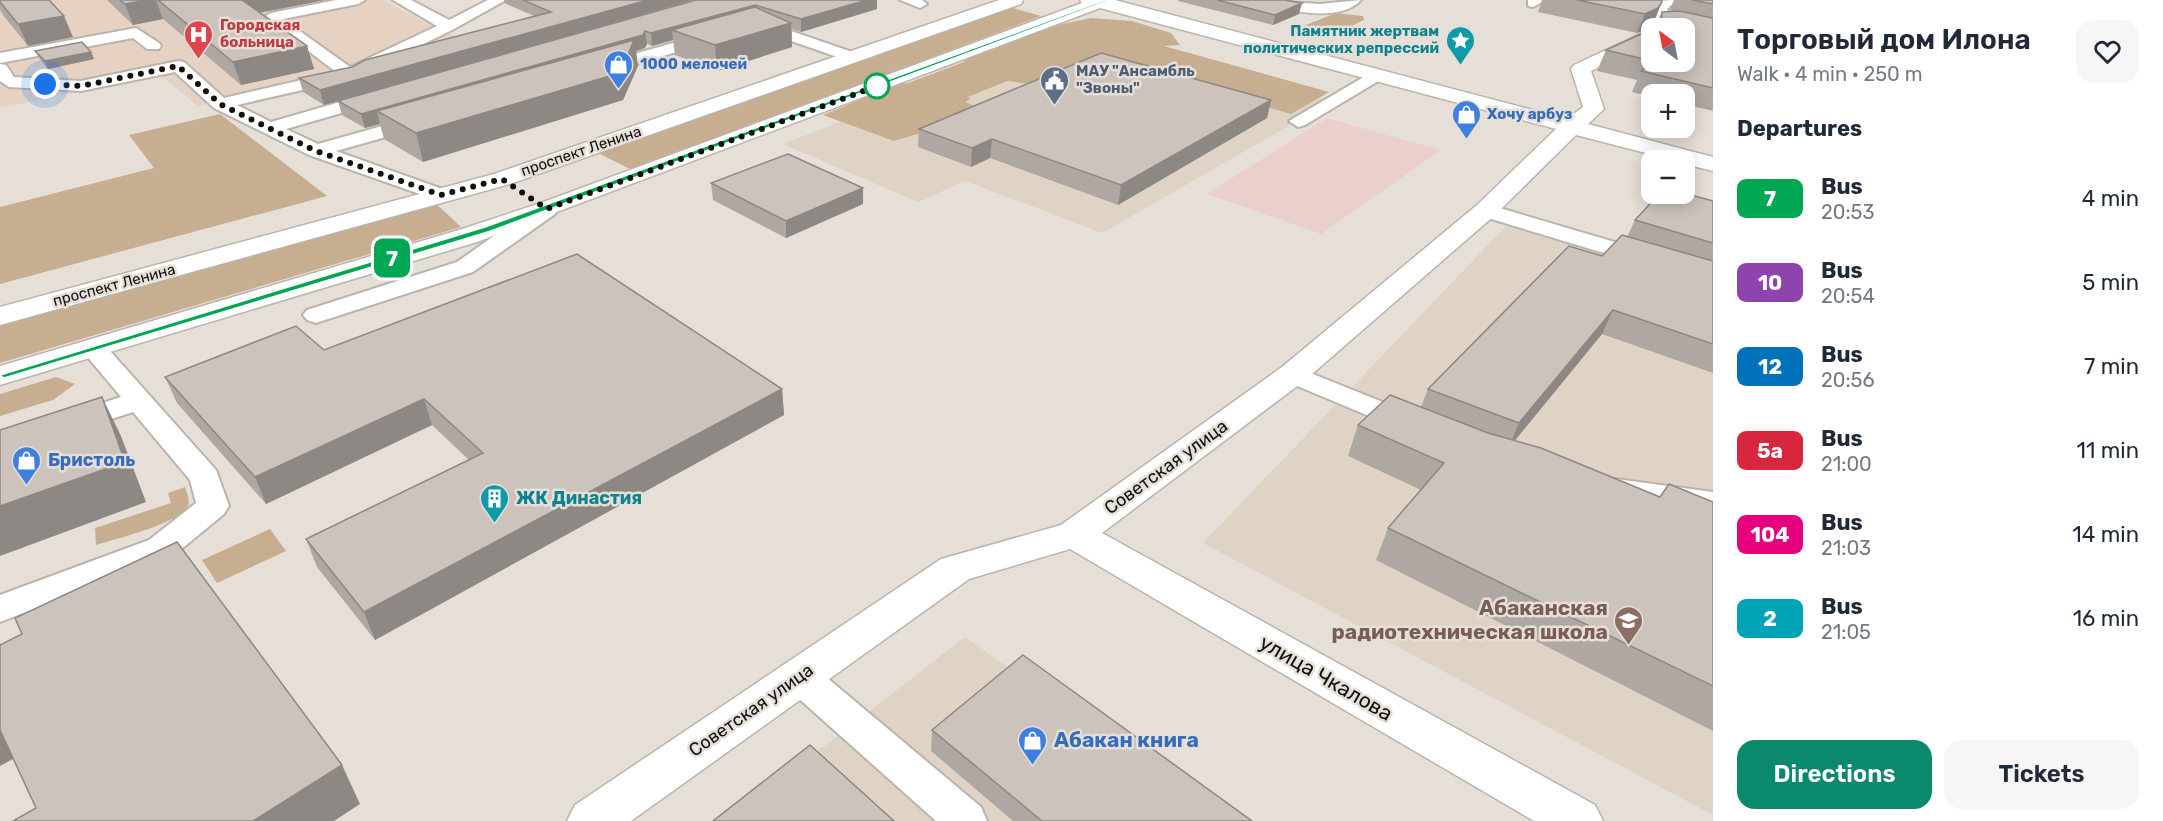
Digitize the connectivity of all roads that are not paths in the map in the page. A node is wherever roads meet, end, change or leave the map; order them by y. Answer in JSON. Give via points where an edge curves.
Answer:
{"nodes":[{"id":1,"x":358,"y":0,"type":"edge"},
{"id":2,"x":400,"y":0,"type":"edge"},
{"id":3,"x":499,"y":0,"type":"edge"},
{"id":4,"x":1015,"y":0,"type":"edge"},
{"id":5,"x":1262,"y":0,"type":"edge"},
{"id":6,"x":1354,"y":0,"type":"edge"},
{"id":7,"x":1669,"y":0,"type":"edge"},
{"id":8,"x":1098,"y":1,"type":"edge"},
{"id":9,"x":1661,"y":18,"type":"edge"},
{"id":10,"x":449,"y":26,"type":"junction"},
{"id":11,"x":1641,"y":42,"type":"edge"},
{"id":12,"x":153,"y":46,"type":"dead end"},
{"id":13,"x":852,"y":57,"type":"junction"},
{"id":14,"x":0,"y":58,"type":"edge"},
{"id":15,"x":0,"y":69,"type":"edge"},
{"id":16,"x":586,"y":73,"type":"edge"},
{"id":17,"x":349,"y":74,"type":"junction"},
{"id":18,"x":1374,"y":76,"type":"junction"},
{"id":19,"x":394,"y":92,"type":"edge"},
{"id":20,"x":220,"y":104,"type":"junction"},
{"id":21,"x":429,"y":118,"type":"edge"},
{"id":22,"x":1298,"y":121,"type":"dead end"},
{"id":23,"x":1571,"y":127,"type":"junction"},
{"id":24,"x":269,"y":128,"type":"junction"},
{"id":25,"x":316,"y":151,"type":"junction"},
{"id":26,"x":1713,"y":164,"type":"edge"},
{"id":27,"x":502,"y":179,"type":"junction"},
{"id":28,"x":441,"y":195,"type":"junction"},
{"id":29,"x":547,"y":209,"type":"junction"},
{"id":30,"x":1486,"y":210,"type":"junction"},
{"id":31,"x":1713,"y":279,"type":"edge"},
{"id":32,"x":316,"y":315,"type":"dead end"},
{"id":33,"x":0,"y":316,"type":"edge"},
{"id":34,"x":93,"y":348,"type":"junction"},
{"id":35,"x":1293,"y":374,"type":"junction"},
{"id":36,"x":0,"y":375,"type":"edge"},
{"id":37,"x":138,"y":401,"type":"junction"},
{"id":38,"x":1432,"y":432,"type":"edge"},
{"id":39,"x":0,"y":446,"type":"edge"},
{"id":40,"x":1586,"y":483,"type":"edge"},
{"id":41,"x":1713,"y":503,"type":"edge"},
{"id":42,"x":1074,"y":534,"type":"junction"},
{"id":43,"x":0,"y":609,"type":"edge"},
{"id":44,"x":800,"y":677,"type":"junction"},
{"id":45,"x":592,"y":821,"type":"edge"},
{"id":46,"x":966,"y":821,"type":"edge"},
{"id":47,"x":1578,"y":821,"type":"edge"}],
"edges":[{"from":1,"to":17,"type":"lane","via":[[271,17]]},
{"from":2,"to":10,"type":"lane"},
{"from":3,"to":10,"type":"lane"},
{"from":4,"to":13,"type":"street","name":"проспект Ленина"},
{"from":5,"to":6,"type":"lane","via":[[1334,9]]},
{"from":7,"to":9,"type":"street","name":"Советская улица","via":[[1658,8]]},
{"from":8,"to":18,"type":"street"},
{"from":8,"to":29,"type":"street"},
{"from":10,"to":17,"type":"lane"},
{"from":11,"to":23,"type":"street","name":"Советская улица","via":[[1595,58],[1581,69],[1594,109]]},
{"from":12,"to":14,"type":"lane","via":[[136,33]]},
{"from":13,"to":16,"type":"lane","via":[[744,26]]},
{"from":13,"to":27,"type":"street","name":"проспект Ленина"},
{"from":15,"to":20,"type":"lane","via":[[9,82],[81,86],[178,66]]},
{"from":17,"to":20,"type":"lane"},
{"from":18,"to":22,"type":"lane"},
{"from":18,"to":23,"type":"street"},
{"from":19,"to":24,"type":"lane"},
{"from":20,"to":24,"type":"lane"},
{"from":21,"to":25,"type":"lane"},
{"from":23,"to":26,"type":"street"},
{"from":23,"to":30,"type":"street","name":"Советская улица"},
{"from":24,"to":25,"type":"lane"},
{"from":25,"to":28,"type":"lane"},
{"from":27,"to":28,"type":"street","name":"проспект Ленина"},
{"from":27,"to":29,"type":"street"},
{"from":28,"to":33,"type":"street","name":"проспект Ленина"},
{"from":29,"to":32,"type":"lane","via":[[465,267]]},
{"from":29,"to":34,"type":"street"},
{"from":30,"to":31,"type":"lane"},
{"from":30,"to":35,"type":"street","name":"Советская улица"},
{"from":34,"to":36,"type":"street"},
{"from":34,"to":37,"type":"lane"},
{"from":35,"to":38,"type":"lane"},
{"from":35,"to":42,"type":"street","name":"Советская улица"},
{"from":37,"to":39,"type":"lane"},
{"from":37,"to":43,"type":"lane","via":[[205,477],[213,506],[161,548]]},
{"from":40,"to":41,"type":"lane"},
{"from":42,"to":44,"type":"street","name":"Советская улица","via":[[955,569]]},
{"from":42,"to":47,"type":"street","name":"улица Чкалова"},
{"from":44,"to":45,"type":"street","name":"Советская улица"},
{"from":44,"to":46,"type":"lane"}]}
